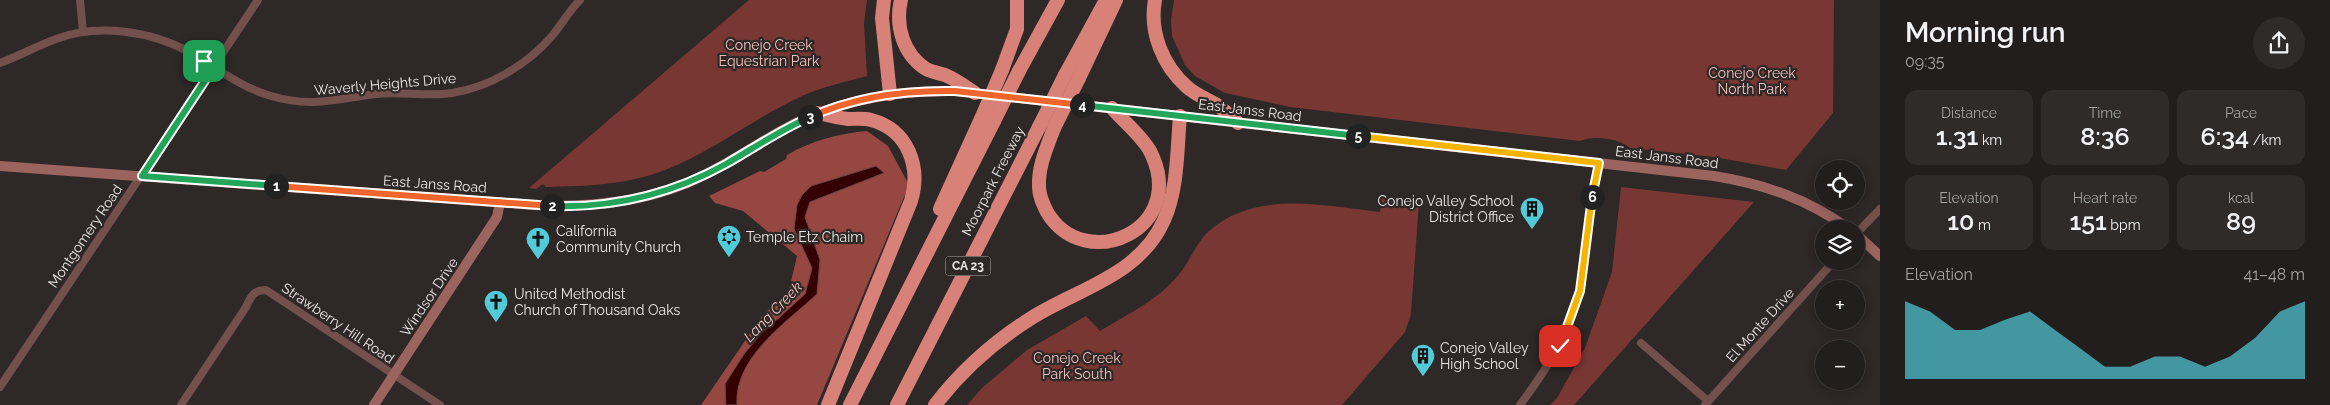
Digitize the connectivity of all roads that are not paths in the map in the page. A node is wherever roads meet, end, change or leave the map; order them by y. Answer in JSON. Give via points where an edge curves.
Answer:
{"nodes":[{"id":1,"x":80,"y":0,"type":"edge"},
{"id":2,"x":258,"y":0,"type":"edge"},
{"id":3,"x":580,"y":0,"type":"edge"},
{"id":4,"x":884,"y":0,"type":"edge"},
{"id":5,"x":901,"y":0,"type":"edge"},
{"id":6,"x":1017,"y":0,"type":"edge"},
{"id":7,"x":1058,"y":0,"type":"edge"},
{"id":8,"x":1106,"y":0,"type":"edge"},
{"id":9,"x":1116,"y":0,"type":"edge"},
{"id":10,"x":1155,"y":0,"type":"edge"},
{"id":11,"x":83,"y":32,"type":"junction"},
{"id":12,"x":0,"y":63,"type":"edge"},
{"id":13,"x":214,"y":67,"type":"junction"},
{"id":14,"x":1072,"y":77,"type":"junction"},
{"id":15,"x":975,"y":93,"type":"junction"},
{"id":16,"x":890,"y":94,"type":"junction"},
{"id":17,"x":1112,"y":108,"type":"junction"},
{"id":18,"x":817,"y":113,"type":"junction"},
{"id":19,"x":1180,"y":116,"type":"junction"},
{"id":20,"x":988,"y":120,"type":"junction"},
{"id":21,"x":1238,"y":122,"type":"junction"},
{"id":22,"x":1599,"y":163,"type":"junction"},
{"id":23,"x":0,"y":166,"type":"edge"},
{"id":24,"x":142,"y":176,"type":"junction"},
{"id":25,"x":500,"y":202,"type":"junction"},
{"id":26,"x":1880,"y":209,"type":"edge"},
{"id":27,"x":1834,"y":220,"type":"edge"},
{"id":28,"x":1865,"y":225,"type":"edge"},
{"id":29,"x":1865,"y":242,"type":"edge"},
{"id":30,"x":1880,"y":256,"type":"edge"},
{"id":31,"x":1826,"y":270,"type":"edge"},
{"id":32,"x":1641,"y":342,"type":"dead end"},
{"id":33,"x":393,"y":375,"type":"junction"},
{"id":34,"x":0,"y":387,"type":"edge"},
{"id":35,"x":1706,"y":403,"type":"edge"},
{"id":36,"x":181,"y":405,"type":"edge"},
{"id":37,"x":374,"y":405,"type":"edge"},
{"id":38,"x":440,"y":405,"type":"edge"},
{"id":39,"x":828,"y":405,"type":"edge"},
{"id":40,"x":850,"y":405,"type":"edge"},
{"id":41,"x":897,"y":405,"type":"edge"},
{"id":42,"x":935,"y":405,"type":"edge"},
{"id":43,"x":1520,"y":405,"type":"edge"}],
"edges":[{"from":1,"to":11,"type":"street"},
{"from":2,"to":13,"type":"street","name":"Montgomery Road"},
{"from":3,"to":13,"type":"street","name":"Waverly Heights Drive","via":[[553,35],[528,59],[484,84],[452,93],[376,94],[328,103],[302,102],[270,96]]},
{"from":4,"to":16,"type":"highway","via":[[882,18]]},
{"from":5,"to":15,"type":"highway","via":[[899,28],[909,52],[927,69]]},
{"from":6,"to":20,"type":"highway","bridge":true,"via":[[1017,29]]},
{"from":7,"to":20,"type":"highway","name":"Moorpark Freeway","number":"CA 23","bridge":true},
{"from":8,"to":14,"type":"highway","name":"Moorpark Freeway","number":"CA 23"},
{"from":9,"to":14,"type":"highway"},
{"from":10,"to":21,"type":"highway","via":[[1155,31],[1170,67],[1187,87]]},
{"from":11,"to":12,"type":"street","name":"Waverly Heights Drive","via":[[57,39]]},
{"from":11,"to":13,"type":"street","name":"Waverly Heights Drive","via":[[130,32],[151,37],[189,52]]},
{"from":13,"to":24,"type":"street","name":"Montgomery Road"},
{"from":14,"to":17,"type":"highway","bridge":true,"via":[[1039,178],[1040,197],[1053,220],[1070,234],[1092,241],[1116,240],[1129,234],[1150,216],[1160,188],[1149,150]]},
{"from":14,"to":41,"type":"highway","name":"Moorpark Freeway","number":"CA 23","bridge":true,"via":[[1039,127]]},
{"from":15,"to":16,"type":"main road","name":"East Janss Road","via":[[935,90]]},
{"from":15,"to":17,"type":"main road","name":"East Janss Road"},
{"from":16,"to":18,"type":"main road","name":"East Janss Road"},
{"from":17,"to":19,"type":"main road","name":"East Janss Road"},
{"from":18,"to":25,"type":"main road","name":"East Janss Road","via":[[704,176],[638,199],[586,206]]},
{"from":18,"to":39,"type":"highway","via":[[871,120],[888,128],[905,143],[916,178],[911,202]]},
{"from":19,"to":21,"type":"main road","name":"East Janss Road"},
{"from":19,"to":42,"type":"highway","via":[[1169,208],[1158,233],[1144,252],[1103,280],[1014,329],[975,361]]},
{"from":20,"to":40,"type":"highway","name":"Moorpark Freeway","number":"CA 23"},
{"from":21,"to":22,"type":"main road","name":"East Janss Road"},
{"from":22,"to":27,"type":"main road","name":"East Janss Road","via":[[1750,183],[1801,200]]},
{"from":22,"to":43,"type":"street","via":[[1594,180],[1584,269],[1575,307],[1560,346]]},
{"from":23,"to":24,"type":"main road","name":"East Janss Road"},
{"from":24,"to":25,"type":"main road","name":"East Janss Road"},
{"from":24,"to":34,"type":"street","name":"Montgomery Road"},
{"from":25,"to":33,"type":"main road","name":"Windsor Drive","via":[[497,216]]},
{"from":26,"to":28,"type":"street"},
{"from":29,"to":30,"type":"main road"},
{"from":31,"to":35,"type":"street","name":"El Monte Drive"},
{"from":32,"to":35,"type":"street"},
{"from":33,"to":36,"type":"street","name":"Strawberry Hill Road","via":[[266,290],[258,290]]},
{"from":33,"to":37,"type":"main road","name":"Windsor Drive"},
{"from":33,"to":38,"type":"street"}]}
